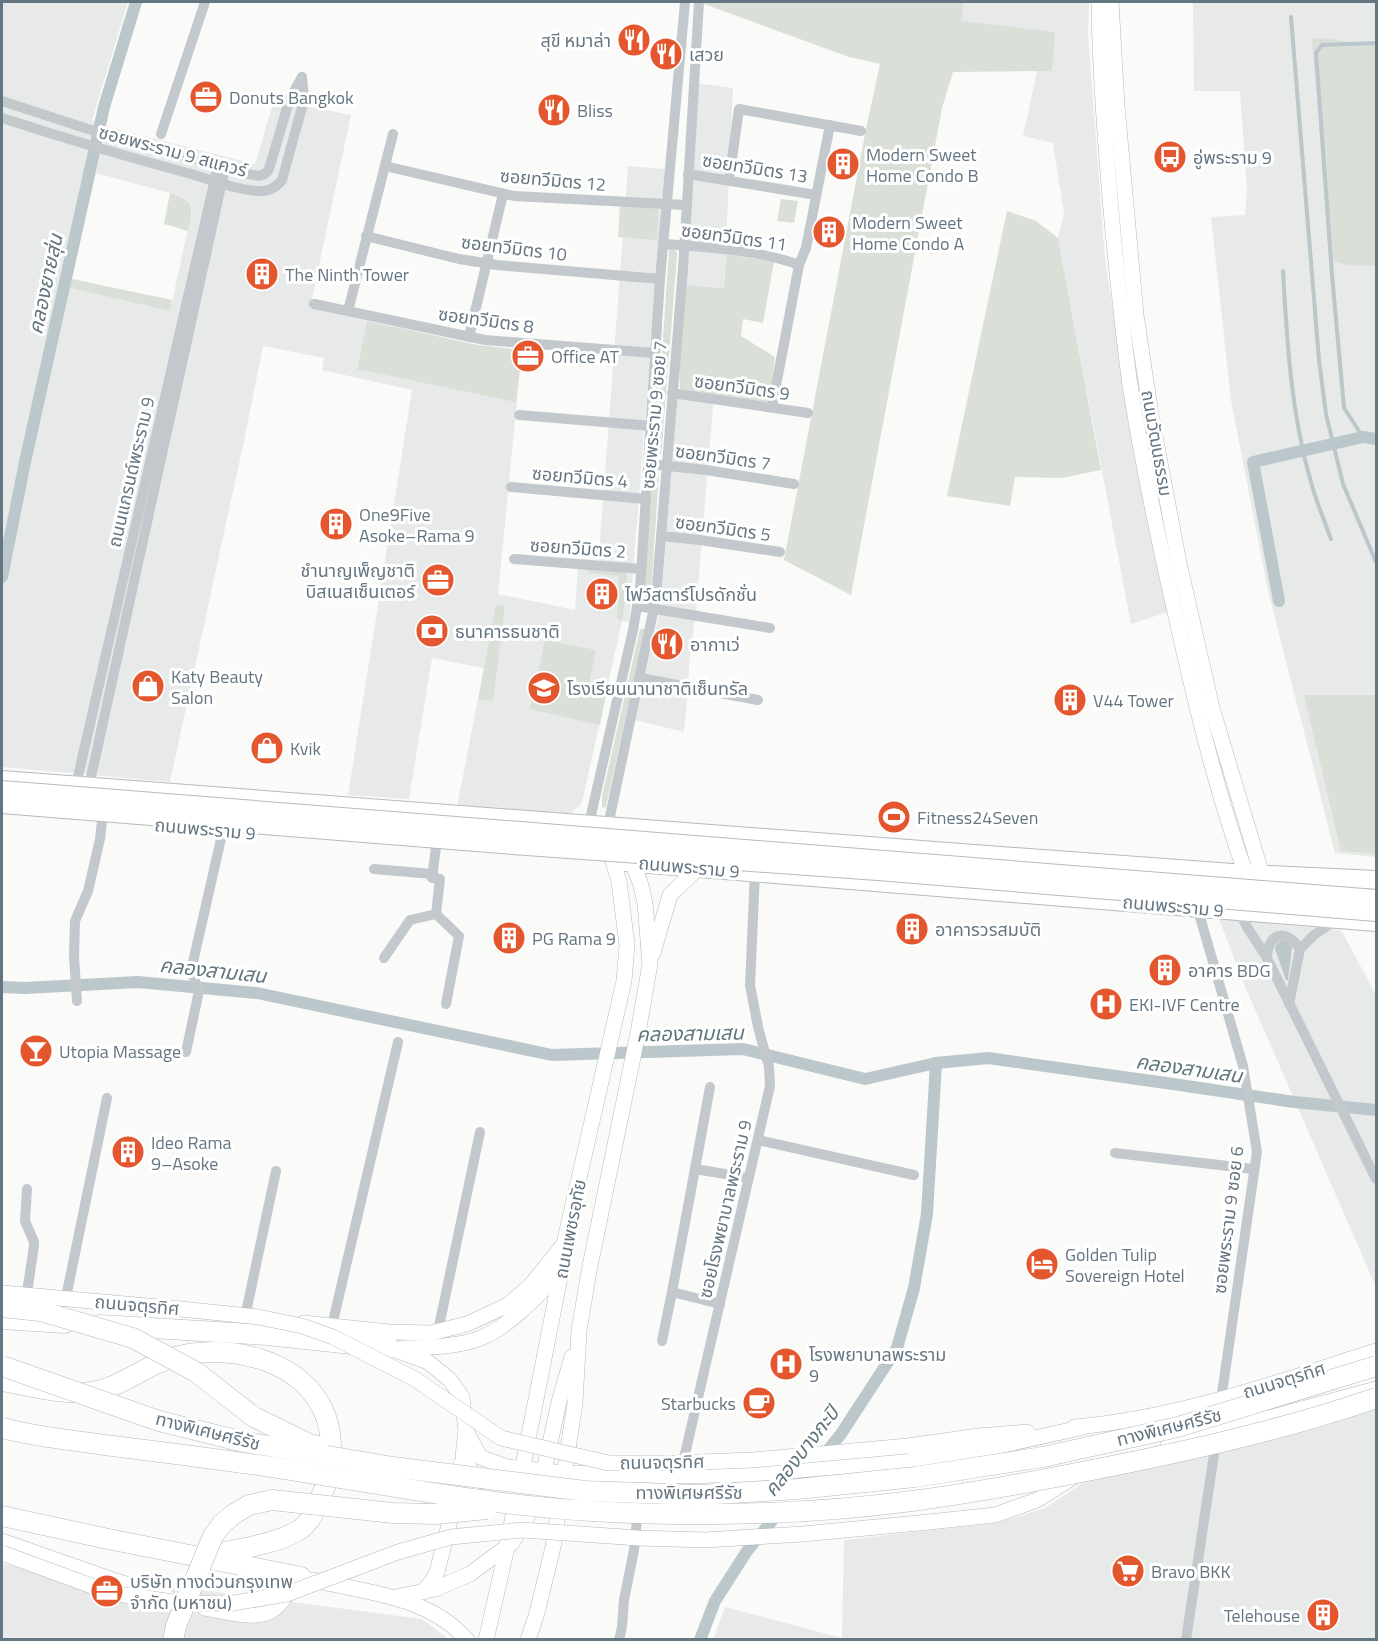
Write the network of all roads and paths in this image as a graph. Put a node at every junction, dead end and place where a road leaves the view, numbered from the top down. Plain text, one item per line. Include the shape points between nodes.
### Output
1 (205, 2) edge
2 (1099, 2) edge
3 (1111, 2) edge
4 (684, 5) edge
5 (699, 6) edge
6 (1109, 85) junction
7 (676, 96) junction
8 (692, 97) junction
9 (2, 101) edge
10 (2, 118) edge
11 (830, 125) junction
12 (861, 131) dead end
13 (161, 134) dead end
14 (393, 134) dead end
15 (385, 166) junction
16 (222, 167) junction
17 (688, 174) junction
18 (1116, 178) junction
19 (729, 180) junction
20 (218, 182) junction
21 (503, 194) junction
22 (816, 195) junction
23 (666, 204) junction
24 (686, 206) junction
25 (366, 237) junction
26 (663, 244) junction
27 (684, 246) junction
28 (487, 263) junction
29 (799, 265) junction
30 (660, 279) junction
31 (314, 304) dead end
32 (348, 311) junction
33 (469, 337) junction
34 (655, 352) junction
35 (1146, 385) junction
36 (1130, 386) junction
37 (672, 393) junction
38 (772, 407) junction
39 (808, 413) dead end
40 (519, 415) dead end
41 (652, 426) junction
42 (648, 464) junction
43 (666, 466) junction
44 (794, 484) dead end
45 (511, 487) dead end
46 (646, 499) junction
47 (661, 536) junction
48 (780, 552) dead end
49 (514, 560) dead end
50 (641, 569) junction
51 (637, 606) junction
52 (654, 609) junction
53 (770, 628) dead end
54 (640, 678) junction
55 (758, 700) dead end
56 (2, 780) edge
57 (83, 786) junction
58 (2, 790) edge
59 (2, 804) edge
60 (2, 813) edge
61 (102, 820) junction
62 (589, 824) junction
63 (608, 826) junction
64 (223, 830) junction
65 (436, 846) junction
66 (613, 861) junction
67 (632, 862) junction
68 (698, 868) junction
69 (374, 869) dead end
70 (755, 873) junction
71 (433, 874) junction
72 (1254, 874) junction
73 (1377, 880) edge
74 (1377, 898) edge
75 (1195, 908) junction
76 (1239, 911) junction
77 (1377, 912) edge
78 (1269, 913) junction
79 (436, 914) junction
80 (1337, 919) junction
81 (1377, 922) edge
82 (1300, 949) junction
83 (384, 958) dead end
84 (1267, 958) junction
85 (650, 964) junction
86 (76, 998) dead end
87 (446, 1004) dead end
88 (1289, 1004) junction
89 (398, 1042) dead end
90 (186, 1053) dead end
91 (710, 1087) dead end
92 (107, 1098) dead end
93 (480, 1132) dead end
94 (758, 1140) junction
95 (1114, 1153) dead end
96 (695, 1169) junction
97 (1254, 1169) junction
98 (276, 1171) dead end
99 (914, 1175) dead end
100 (749, 1178) junction
101 (1377, 1179) edge
102 (27, 1189) dead end
103 (564, 1244) junction
104 (561, 1272) junction
105 (672, 1292) junction
106 (2, 1295) edge
107 (26, 1299) junction
108 (65, 1302) junction
109 (720, 1304) junction
110 (2, 1307) edge
111 (245, 1317) junction
112 (2, 1319) edge
113 (332, 1326) junction
114 (438, 1331) junction
115 (579, 1331) junction
116 (267, 1335) junction
117 (662, 1341) dead end
118 (390, 1348) junction
119 (1377, 1351) edge
120 (209, 1352) junction
121 (2, 1366) edge
122 (1377, 1366) edge
123 (2, 1382) edge
124 (1377, 1389) edge
125 (1377, 1398) edge
126 (1221, 1400) junction
127 (1084, 1427) junction
128 (2, 1428) edge
129 (466, 1431) junction
130 (1217, 1432) junction
131 (463, 1456) junction
132 (393, 1467) junction
133 (1090, 1467) junction
134 (522, 1470) junction
135 (543, 1472) junction
136 (564, 1473) junction
137 (680, 1476) junction
138 (526, 1500) junction
139 (560, 1500) junction
140 (604, 1504) junction
141 (638, 1505) junction
142 (679, 1506) junction
143 (2, 1516) edge
144 (557, 1521) junction
145 (2, 1541) edge
146 (508, 1545) junction
147 (2, 1553) edge
148 (199, 1557) junction
149 (301, 1577) junction
150 (423, 1592) junction
151 (396, 1598) junction
152 (173, 1640) edge
153 (467, 1640) edge
154 (486, 1640) edge
155 (528, 1640) edge
156 (619, 1640) edge
157 (1186, 1640) edge

1 - 13 street
2 - 6 main road, ถนนวัฒนธรรม
3 - 6 main road, ถนนวัฒนธรรม
4 - 5 street
4 - 7 street, ซอยพระราม 9 ซอย 7
5 - 8 street, ซอยพระราม 9 ซอย 7
6 - 18 main road, ถนนวัฒนธรรม via 1105,148
7 - 8 street
7 - 23 street, ซอยพระราม 9 ซอย 7
8 - 17 street, ซอยพระราม 9 ซอย 7
9 - 16 street, ซอยพระราม 9 สแควร์
10 - 20 street, ซอยพระราม 9 สแควร์
11 - 12 street
11 - 19 street via 739,109
11 - 22 street
14 - 15 street
15 - 21 street, ซอยทวีมิตร 12
15 - 25 street
16 - 20 street, ถนนแกรนด์พระราม 9
16 - 20 street, ซอยพระราม 9 สแควร์ via 266,174 290,98 302,77 304,100 282,180 272,189 262,191
17 - 19 street, ซอยทวีมิตร 13
17 - 24 street, ซอยพระราม 9 ซอย 7
18 - 35 main road, ถนนวัฒนธรรม
18 - 36 main road, ถนนวัฒนธรรม via 1118,282
19 - 22 street, ซอยทวีมิตร 13
20 - 57 street, ถนนแกรนด์พระราม 9
21 - 23 street, ซอยทวีมิตร 12
21 - 28 street
22 - 29 street
23 - 24 street, ซอยทวีมิตร 12
23 - 26 street, ซอยพระราม 9 ซอย 7
24 - 27 street, ซอยพระราม 9 ซอย 7
25 - 28 street, ซอยทวีมิตร 10
25 - 32 street
26 - 27 street, ซอยทวีมิตร 11
26 - 30 street, ซอยพระราม 9 ซอย 7
27 - 29 street, ซอยทวีมิตร 11 via 746,253
27 - 37 street, ซอยพระราม 9 ซอย 7
28 - 30 street, ซอยทวีมิตร 10
28 - 33 street
29 - 38 street
30 - 34 street, ซอยพระราม 9 ซอย 7
31 - 32 street, ซอยทวีมิตร 8
32 - 33 street, ซอยทวีมิตร 8
33 - 34 street, ซอยทวีมิตร 8
34 - 41 street, ซอยพระราม 9 ซอย 7
35 - 36 main road
35 - 72 main road, ถนนวัฒนธรรม via 1179,563
36 - 72 main road, ถนนวัฒนธรรม via 1192,688 1238,852
37 - 38 street, ซอยทวีมิตร 9
37 - 43 street, ซอยพระราม 9 ซอย 7
38 - 39 street, ซอยทวีมิตร 9
40 - 41 street
41 - 42 street, ซอยพระราม 9 ซอย 7
42 - 43 street, ซอยทวีมิตร 7
42 - 46 street, ซอยพระราม 9 ซอย 7
43 - 44 street, ซอยทวีมิตร 7
43 - 47 street, ซอยพระราม 9 ซอย 7
45 - 46 street, ซอยทวีมิตร 4
46 - 50 street, ซอยพระราม 9 ซอย 7
47 - 48 street, ซอยทวีมิตร 5
47 - 52 street, ซอยพระราม 9 ซอย 7
49 - 50 street, ซอยทวีมิตร 2
50 - 51 street, ซอยพระราม 9 ซอย 7
51 - 52 street
51 - 62 street, ซอยพระราม 9 ซอย 7
52 - 53 street
52 - 54 street, ซอยพระราม 9 ซอย 7
54 - 55 street
54 - 63 street, ซอยพระราม 9 ซอย 7
56 - 57 main road, ถนนพระราม 9
57 - 62 main road, ถนนพระราม 9
58 - 74 main road, ถนนพระราม 9, bridge
59 - 77 main road, ถนนพระราม 9, bridge
60 - 61 main road, ถนนพระราม 9
61 - 64 main road, ถนนพระราม 9
61 - 86 street via 88,891 75,921
62 - 63 main road, ถนนพระราม 9
62 - 66 main road, ถนนเพชรอุทัย
63 - 67 main road, ถนนเพชรอุทัย
63 - 72 main road, ถนนพระราม 9
64 - 65 main road, ถนนพระราม 9
64 - 90 street via 192,974 199,994
65 - 66 main road, ถนนพระราม 9
65 - 71 street
66 - 67 main road, ถนนพระราม 9
66 - 103 main road, ถนนเพชรอุทัย via 627,945 624,981
67 - 68 main road, ถนนพระราม 9
67 - 85 main road, ถนนเพชรอุทัย via 645,903
68 - 70 main road, ถนนพระราม 9
68 - 85 main road via 670,895
69 - 71 street
70 - 75 main road, ถนนพระราม 9
70 - 94 street, ซอยโรงพยาบาลพระราม 9 via 750,985 770,1086
71 - 79 street via 432,879 440,879
72 - 73 main road, ถนนพระราม 9
72 - 78 main road
75 - 76 main road, ถนนพระราม 9
75 - 97 street, ซอยพระราม 9 ซอย 6 via 1243,1066 1257,1152
76 - 78 main road, ถนนพระราม 9
76 - 84 street
78 - 80 main road, ถนนพระราม 9
79 - 83 street via 410,920
79 - 87 street via 459,936
80 - 81 main road, ถนนพระราม 9
80 - 82 street
82 - 84 street via 1287,936 1279,936 1271,941
82 - 88 street
84 - 88 street
85 - 115 main road, ถนนเพชรอุทัย
88 - 101 street
89 - 113 street
91 - 96 street
92 - 108 street
93 - 114 street
94 - 99 street
94 - 100 street, ซอยโรงพยาบาลพระราม 9
95 - 97 street
96 - 100 street
96 - 105 street
97 - 126 street, ซอยพระราม 9 ซอย 6
98 - 111 street
100 - 109 street, ซอยโรงพยาบาลพระราม 9
102 - 107 street via 25,1221 34,1246
103 - 104 main road, ถนนเพชรอุทัย
103 - 114 main road, ถนนจตุรทิศ via 531,1285 508,1305 467,1324
104 - 118 main road via 522,1310 481,1338 434,1348
104 - 134 main road, ถนนเพชรอุทัย
105 - 109 street
105 - 117 street
106 - 107 main road, ถนนจตุรทิศ
106 - 127 main road, ถนนจตุรทิศ, bridge via 258,1317 302,1326 333,1337 415,1379 501,1438 608,1463 753,1461
107 - 108 main road, ถนนจตุรทิศ
108 - 111 main road, ถนนจตุรทิศ
109 - 137 street, ซอยโรงพยาบาลพระราม 9
110 - 132 highway, bridge via 40,1311 133,1338 196,1372 254,1418 309,1444
111 - 113 main road, ถนนจตุรทิศ
112 - 116 highway, bridge
113 - 114 main road, ถนนจตุรทิศ via 389,1332
115 - 135 main road
115 - 136 main road, ถนนเพชรอุทัย via 575,1404
116 - 118 highway
116 - 120 highway
118 - 129 main road via 428,1362 450,1380 462,1397
119 - 126 main road, ถนนจตุรทิศ
120 - 123 highway via 180,1355 92,1392 68,1393
120 - 148 highway via 260,1359 286,1369 306,1384 328,1420 331,1470 316,1509 301,1529 279,1540
121 - 132 highway, ทางพิเศษศรีรัช, bridge via 159,1421 244,1442
122 - 132 highway, ทางพิเศษศรีรัช, bridge via 1178,1427 1043,1457 915,1477 700,1495 585,1491
124 - 130 main road, ถนนจตุรทิศ
125 - 138 highway, ทางพิเศษศรีรัช, bridge via 1173,1454 910,1501 810,1511 702,1515 590,1511
126 - 127 main road, ถนนจตุรทิศ
127 - 137 main road, ถนนจตุรทิศ via 981,1450 896,1462
128 - 138 highway, ทางพิเศษศรีรัช, bridge via 435,1494
129 - 131 main road
129 - 134 main road, ถนนจตุรทิศ via 480,1457
130 - 133 main road, ถนนจตุรทิศ
130 - 157 street
131 - 138 main road, ถนนจตุรทิศ via 475,1478
131 - 150 main road via 437,1572
133 - 142 main road, ถนนจตุรทิศ via 858,1498
133 - 147 main road, ถนนจตุรทิศ, bridge via 1037,1500 995,1515 705,1540 522,1530 451,1538 398,1552 287,1594 228,1604 180,1604 111,1593
134 - 135 main road, ถนนจตุรทิศ
134 - 138 main road, ถนนเพชรอุทัย
135 - 136 main road, ถนนจตุรทิศ
135 - 138 main road
136 - 137 main road, ถนนจตุรทิศ
136 - 139 main road, ถนนเพชรอุทัย
137 - 142 main road
138 - 139 main road, ถนนจตุรทิศ
138 - 146 main road, ถนนเพชรอุทัย
138 - 146 main road
138 - 152 highway, bridge via 427,1514 272,1500 249,1505 222,1524 213,1536
139 - 140 main road, ถนนจตุรทิศ
139 - 144 main road, ถนนเพชรอุทัย
140 - 141 main road, ถนนจตุรทิศ
140 - 144 main road
141 - 142 main road, ถนนจตุรทิศ
141 - 156 street
143 - 148 highway
144 - 155 main road, ถนนเพชรอุทัย via 545,1583
145 - 149 main road via 116,1581 242,1615 274,1610
146 - 150 main road via 470,1574
146 - 154 main road, ถนนเพชรอุทัย
148 - 149 highway
149 - 151 main road
150 - 151 main road
151 - 153 main road via 433,1612 455,1626

